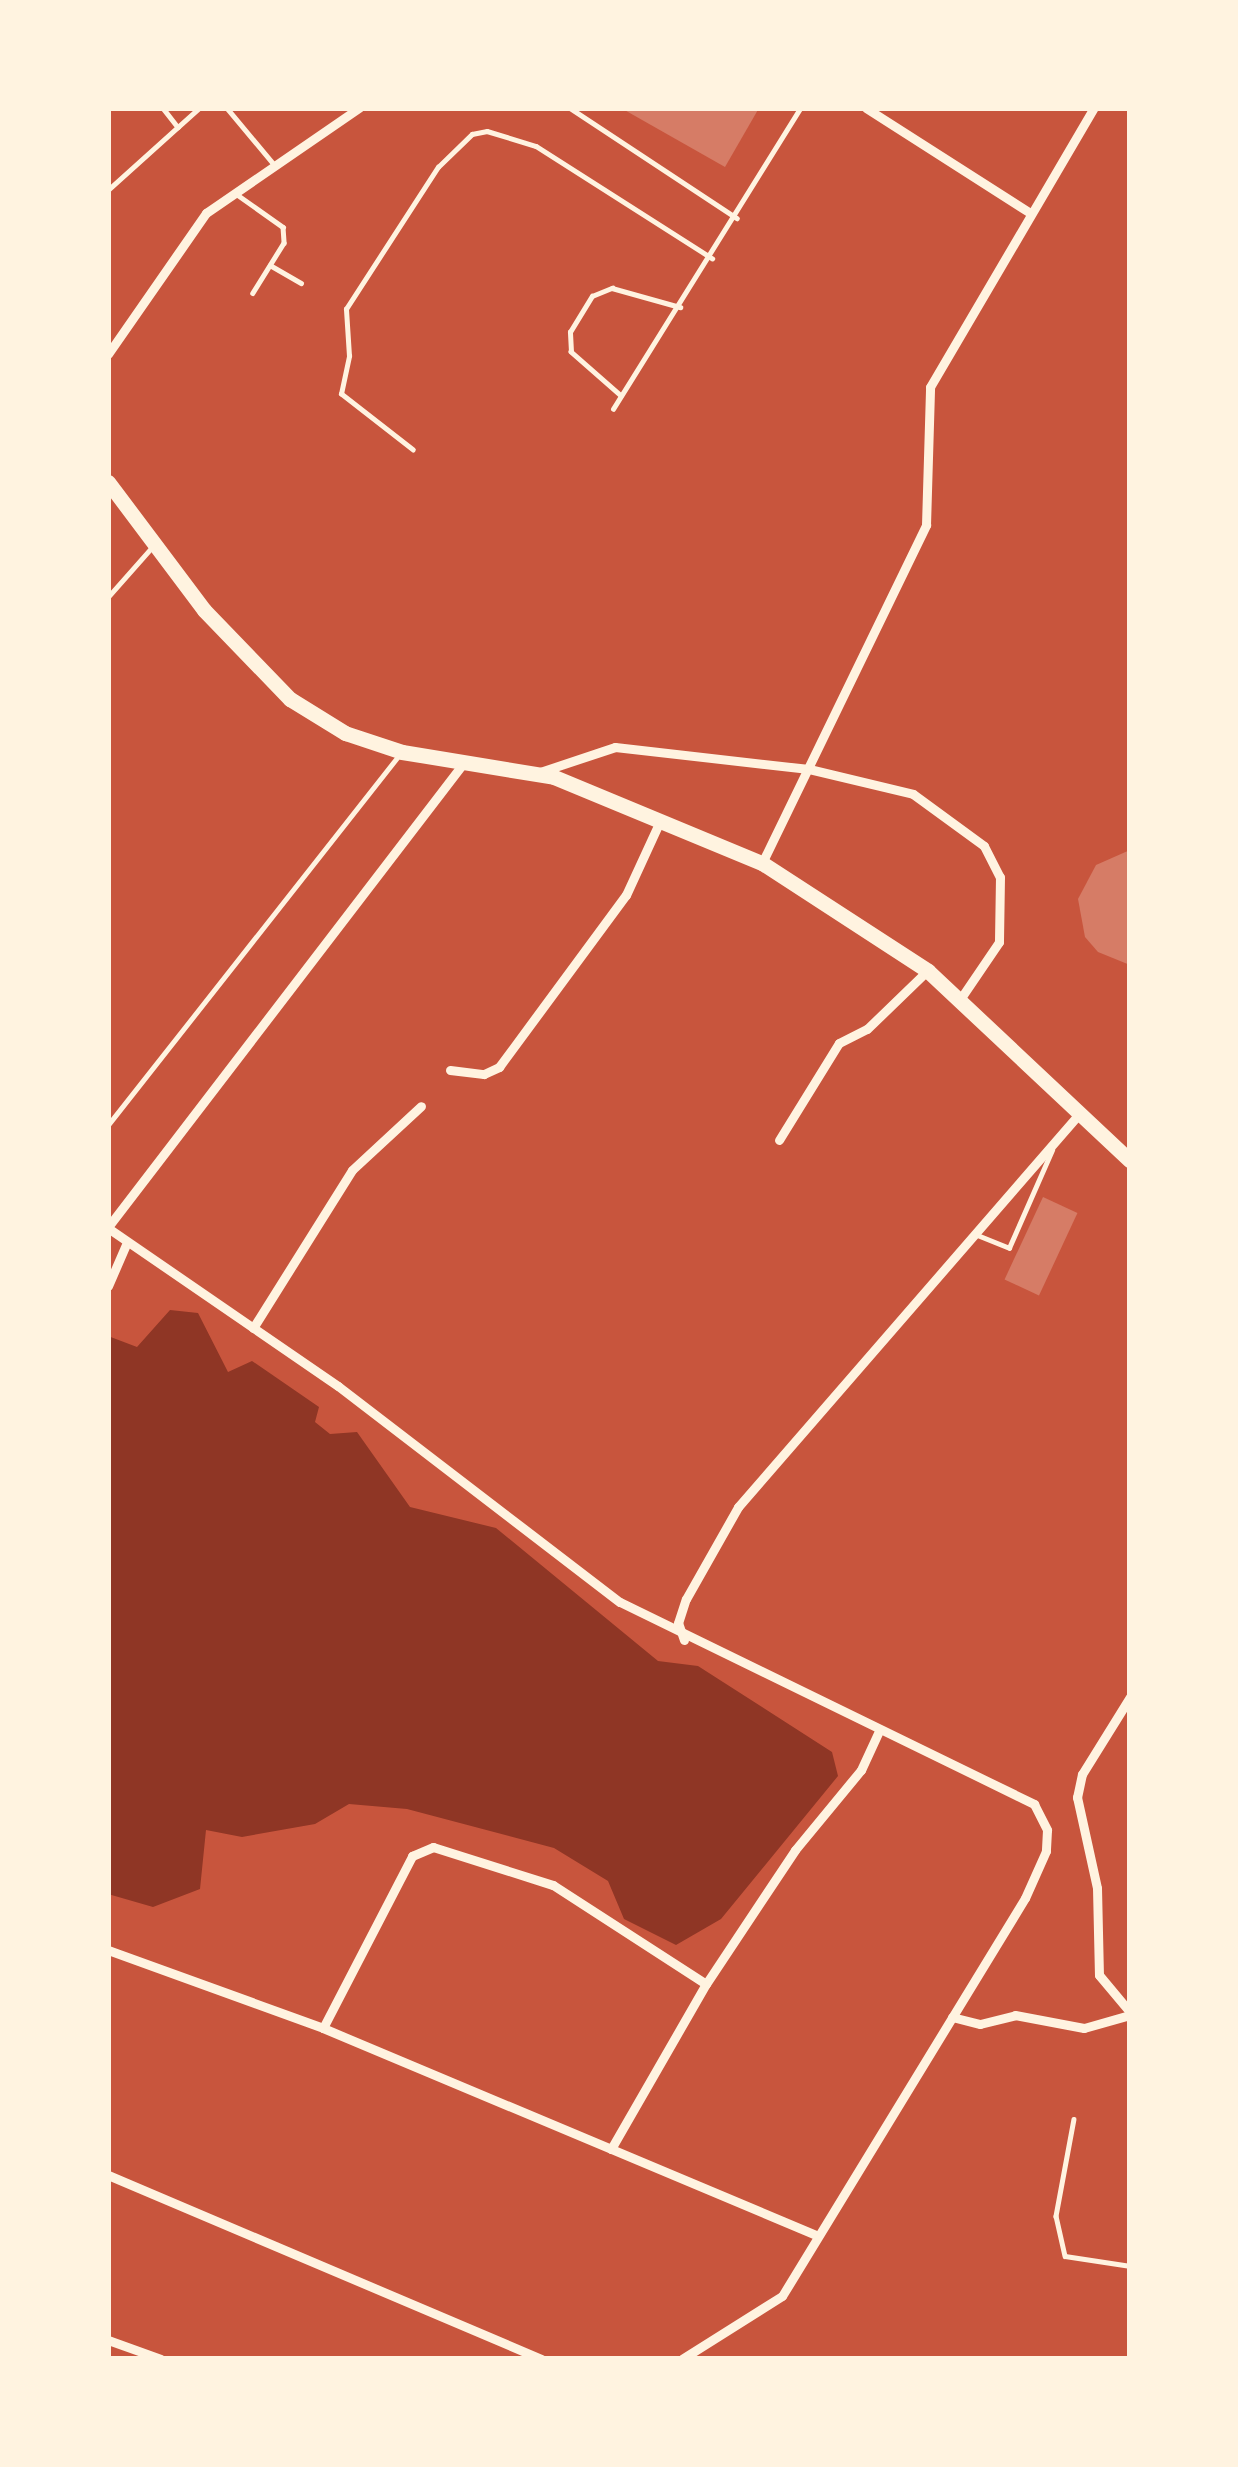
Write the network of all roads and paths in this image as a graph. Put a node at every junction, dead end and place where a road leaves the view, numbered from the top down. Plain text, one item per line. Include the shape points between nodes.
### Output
1 (163, 108) edge
2 (199, 108) edge
3 (226, 108) edge
4 (359, 108) edge
5 (570, 108) edge
6 (800, 108) edge
7 (866, 108) edge
8 (1094, 108) edge
9 (178, 127) junction
10 (274, 165) junction
11 (108, 190) edge
12 (235, 193) junction
13 (1030, 213) junction
14 (737, 218) junction
15 (712, 258) junction
16 (270, 265) junction
17 (301, 283) dead end
18 (253, 293) dead end
19 (680, 307) junction
20 (108, 354) edge
21 (622, 396) junction
22 (613, 409) dead end
23 (413, 450) dead end
24 (108, 482) edge
25 (157, 542) junction
26 (108, 597) edge
27 (402, 752) junction
28 (462, 764) junction
29 (809, 770) junction
30 (537, 773) junction
31 (662, 817) junction
32 (762, 863) junction
33 (928, 971) junction
34 (961, 998) junction
35 (450, 1070) dead end
36 (421, 1106) dead end
37 (1079, 1114) junction
38 (108, 1125) edge
39 (1100, 1135) junction
40 (1057, 1139) junction
41 (779, 1140) dead end
42 (1130, 1145) edge
43 (1130, 1161) edge
44 (108, 1228) edge
45 (974, 1233) junction
46 (127, 1242) junction
47 (108, 1286) edge
48 (253, 1328) junction
49 (684, 1640) junction
50 (1130, 1697) edge
51 (879, 1731) junction
52 (108, 1950) edge
53 (706, 1984) junction
54 (1130, 2014) edge
55 (952, 2018) junction
56 (322, 2029) junction
57 (1074, 2119) dead end
58 (610, 2149) junction
59 (108, 2175) edge
60 (816, 2235) junction
61 (1130, 2266) edge
62 (108, 2340) edge
63 (161, 2359) edge
64 (542, 2359) edge
65 (682, 2359) edge

1 - 9 lane
2 - 9 lane
3 - 10 lane
4 - 10 street
5 - 14 lane
6 - 14 lane
7 - 13 street
8 - 13 street
9 - 11 lane
10 - 12 street
12 - 16 lane via 283,227
12 - 20 street via 206,213
13 - 29 street via 930,386 926,524
14 - 15 lane
15 - 19 lane
15 - 23 lane via 536,146 472,134 438,167 346,309 350,356 341,394
16 - 17 lane
16 - 18 lane
19 - 21 lane
19 - 21 lane via 612,288 592,296 570,332 571,352
21 - 22 lane
24 - 25 main road
25 - 26 lane
25 - 27 main road via 249,663 290,699 345,733
27 - 28 main road
27 - 38 lane
28 - 30 main road
28 - 44 street
29 - 30 street via 615,747
29 - 32 street
29 - 34 street via 914,794 984,846 1000,878 1004,915 999,942
30 - 31 main road
31 - 32 main road
31 - 35 street via 626,895 499,1067 484,1075
32 - 33 main road
33 - 34 main road
33 - 41 street via 866,1029 839,1043
34 - 37 main road
36 - 48 street via 352,1170
37 - 39 main road
37 - 40 street
39 - 42 main road
39 - 43 main road
40 - 45 street
40 - 45 lane via 1009,1248
44 - 46 street
45 - 49 street via 738,1507 686,1599 678,1623
46 - 47 street
46 - 48 street
48 - 49 street via 620,1602
49 - 51 street
50 - 54 street via 1082,1774 1077,1797 1097,1888 1099,1976
51 - 53 street via 861,1770 794,1850
51 - 55 street via 1004,1785 1034,1804 1047,1829 1025,1898
52 - 56 street
53 - 56 street via 553,1886 433,1847 412,1856
53 - 58 street
54 - 55 street via 1084,2028 1015,2015 980,2024
55 - 60 street
56 - 58 street
57 - 61 lane via 1056,2216 1065,2256
58 - 60 street
59 - 64 street
60 - 65 street via 782,2296
62 - 63 street

